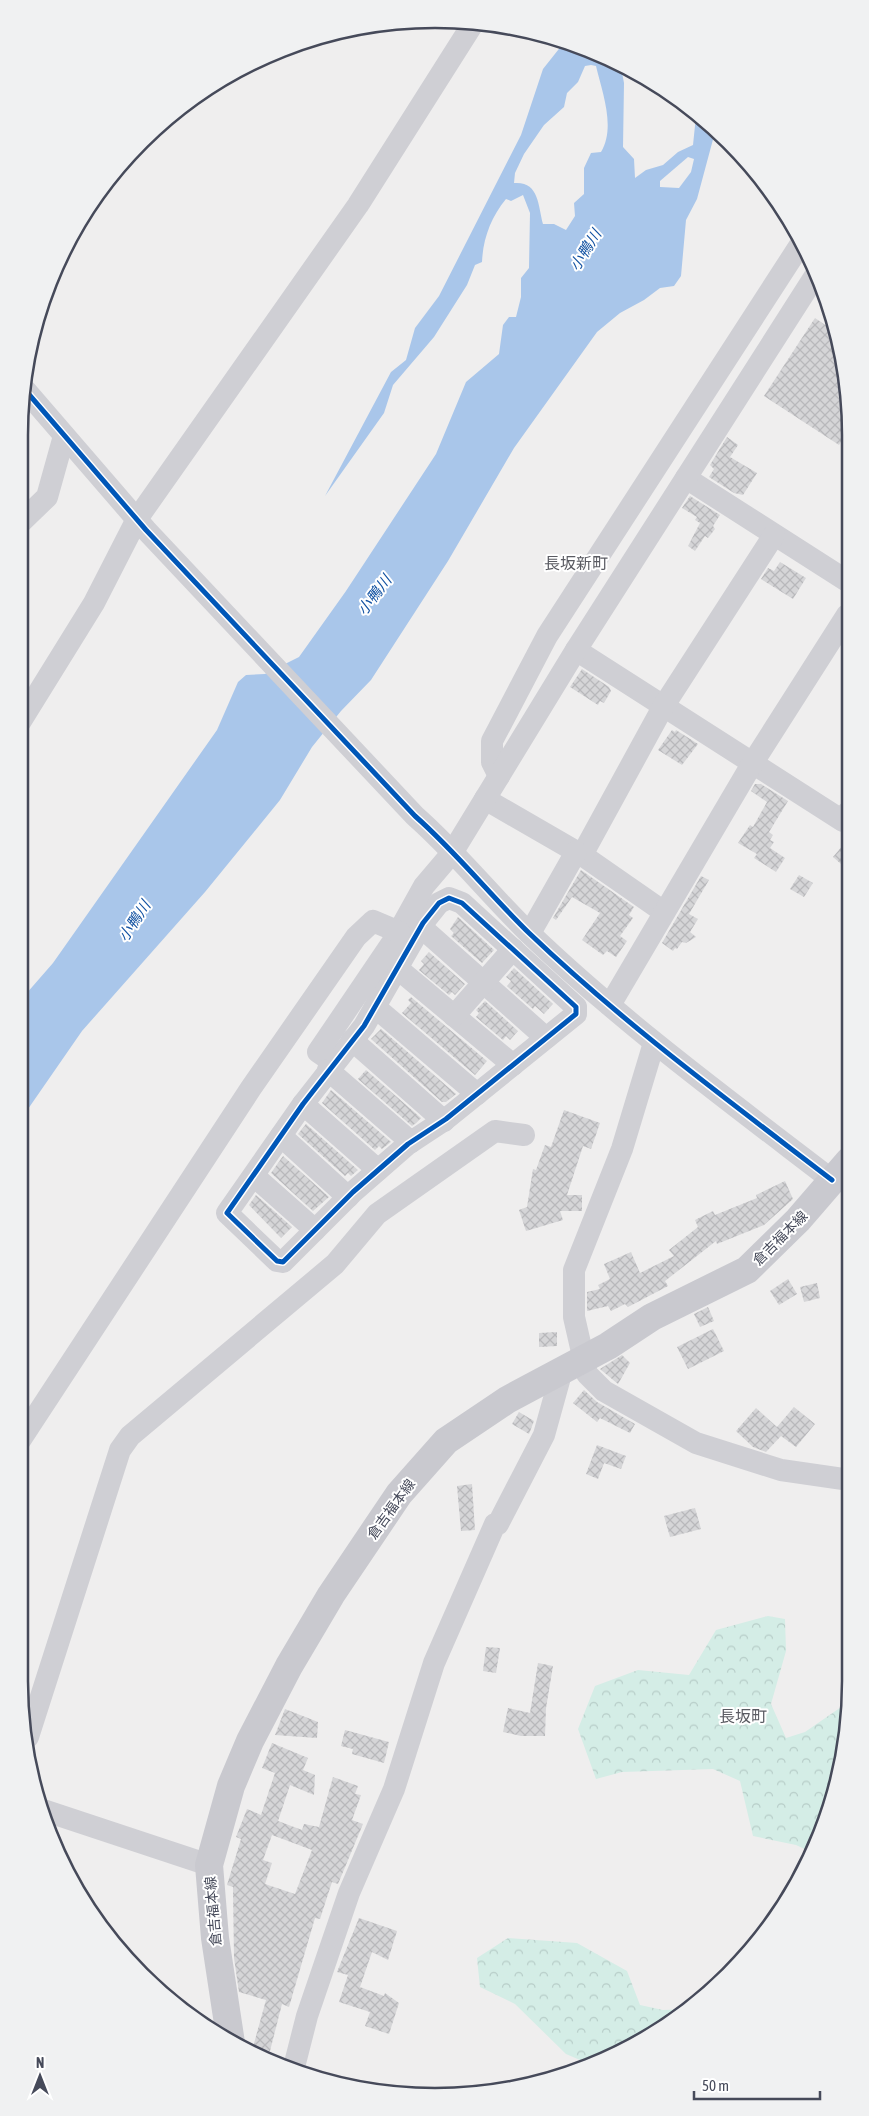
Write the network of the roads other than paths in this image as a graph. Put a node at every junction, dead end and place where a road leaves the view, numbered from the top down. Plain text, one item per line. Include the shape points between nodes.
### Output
1 (470, 29) edge
2 (797, 249) edge
3 (812, 281) edge
4 (30, 394) edge
5 (64, 436) junction
6 (686, 478) junction
7 (28, 515) edge
8 (142, 525) junction
9 (774, 535) junction
10 (842, 578) edge
11 (842, 623) edge
12 (576, 650) junction
13 (663, 707) junction
14 (28, 709) edge
15 (752, 764) junction
16 (499, 776) junction
17 (485, 799) junction
18 (842, 820) edge
19 (452, 853) junction
20 (579, 853) junction
21 (664, 912) junction
22 (420, 927) junction
23 (399, 932) junction
24 (530, 933) junction
25 (513, 949) junction
26 (397, 968) junction
27 (483, 983) junction
28 (610, 1005) junction
29 (375, 1007) junction
30 (454, 1016) junction
31 (546, 1038) junction
32 (352, 1040) junction
33 (654, 1043) junction
34 (513, 1065) junction
35 (331, 1067) junction
36 (477, 1094) junction
37 (303, 1104) junction
38 (444, 1120) junction
39 (524, 1135) dead end
40 (281, 1136) junction
41 (411, 1142) junction
42 (378, 1170) junction
43 (840, 1171) edge
44 (254, 1176) junction
45 (348, 1197) junction
46 (314, 1230) junction
47 (572, 1364) junction
48 (28, 1428) edge
49 (842, 1479) edge
50 (30, 1730) edge
51 (49, 1812) edge
52 (209, 1865) junction
53 (229, 2033) edge
54 (295, 2064) edge

1 - 8 street via 358,205
2 - 16 street via 547,636 492,741 492,762
3 - 6 street
4 - 5 street
5 - 7 street via 47,497
5 - 8 street
6 - 9 street
6 - 12 street
8 - 14 street
8 - 19 street
9 - 10 street
9 - 13 street
11 - 15 street
12 - 13 street
12 - 16 street
13 - 15 street
13 - 20 street
15 - 18 street
15 - 21 street
16 - 17 street
17 - 19 street
17 - 20 street
19 - 23 street via 424,886
19 - 24 street
20 - 21 street
20 - 24 street
21 - 28 street
22 - 25 street via 439,903 449,898 462,903
22 - 26 street
22 - 27 street
23 - 35 street via 318,1052
23 - 48 street via 373,921 356,937 251,1088
24 - 28 street
25 - 27 street
25 - 31 street via 576,1007 576,1014
26 - 29 street
26 - 30 street
27 - 30 street
27 - 31 street
28 - 33 street
29 - 32 street
29 - 36 street
30 - 34 street
31 - 34 street
32 - 35 street
32 - 38 street
33 - 43 street
33 - 47 street via 622,1149 574,1270
34 - 36 street
35 - 37 street
35 - 41 street
36 - 38 street
37 - 40 street
37 - 42 street
38 - 41 street
39 - 50 street via 495,1132 377,1214 335,1264 130,1436 120,1450
40 - 44 street
40 - 45 street
41 - 42 street
42 - 45 street
43 - 47 main road, 倉吉福本線 via 798,1220 748,1270 652,1317 608,1346
44 - 46 street
44 - 46 street via 227,1213 277,1262 283,1262
45 - 46 street
47 - 49 street via 604,1391 696,1443 782,1470
47 - 52 main road, 倉吉福本線 via 506,1400 446,1441 399,1494 331,1595 250,1741 231,1786
47 - 54 street via 544,1435 498,1524 491,1531 434,1662 394,1789 349,1893 307,2016
51 - 52 street
52 - 53 main road, 倉吉福本線 via 214,1938

